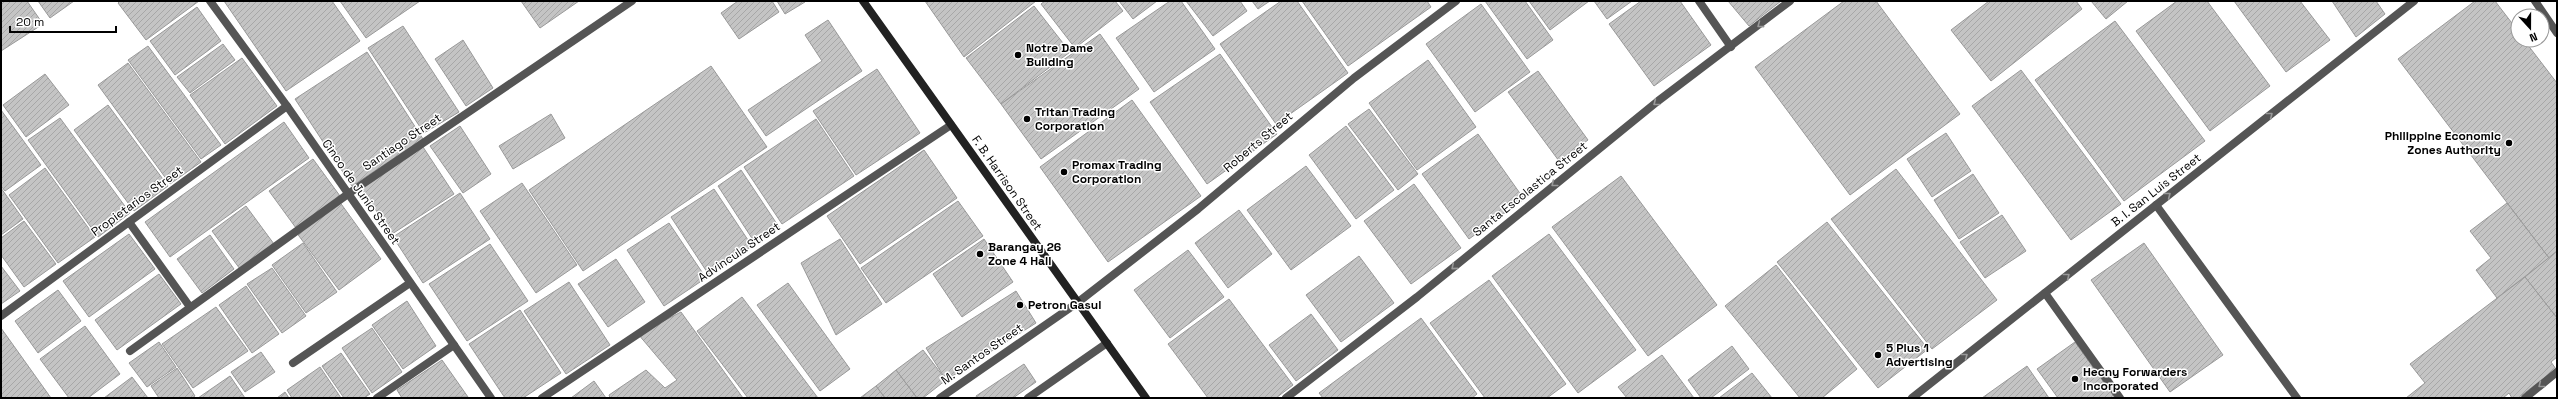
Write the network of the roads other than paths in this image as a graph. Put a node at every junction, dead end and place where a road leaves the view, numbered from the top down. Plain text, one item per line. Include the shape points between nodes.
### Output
1 (210, 1) edge
2 (632, 1) edge
3 (862, 1) edge
4 (1456, 1) edge
5 (1699, 1) edge
6 (1790, 1) edge
7 (2414, 1) edge
8 (2536, 1) edge
9 (2557, 33) edge
10 (1731, 47) junction
11 (287, 106) junction
12 (951, 125) junction
13 (348, 194) junction
14 (2156, 205) junction
15 (128, 222) junction
16 (410, 282) junction
17 (2045, 293) junction
18 (1077, 303) junction
19 (190, 307) junction
20 (1, 316) edge
21 (1108, 343) junction
22 (454, 345) junction
23 (130, 351) dead end
24 (292, 363) dead end
25 (2557, 372) edge
26 (377, 398) edge
27 (491, 398) edge
28 (542, 398) edge
29 (940, 398) edge
30 (1028, 398) edge
31 (1146, 398) edge
32 (1286, 398) edge
33 (1912, 398) edge
34 (2120, 398) edge
35 (2297, 398) edge
36 (2525, 398) edge

1 - 11 street, Cinco de Junio Street
2 - 13 street, Santiago Street
3 - 12 main road, F. B. Harrison Street
4 - 18 street, Roberts Street via 1354,78 1198,208
5 - 10 street
6 -> 10 street, Santa Escolastica Street
14 -> 7 street, B. I. San Luis Street
8 - 9 street
10 -> 32 street, Santa Escolastica Street via 1658,101 1417,297
11 - 13 street, Cinco de Junio Street
11 - 15 street, Propietarios Street
12 - 18 main road, F. B. Harrison Street
12 - 28 street, Advincula Street
13 - 16 street, Cinco de Junio Street
13 - 19 street, Santiago Street
17 -> 14 street, B. I. San Luis Street
14 - 35 street
15 - 19 street
15 - 20 street, Propietarios Street
16 - 22 street, Cinco de Junio Street
16 - 24 street
33 -> 17 street, B. I. San Luis Street
17 - 34 street
18 - 21 main road, F. B. Harrison Street
18 - 29 street, M. Santos Street
19 - 23 street, Santiago Street
21 - 30 street
21 - 31 main road, F. B. Harrison Street
22 - 26 street
22 - 27 street, Cinco de Junio Street
25 -> 36 street

